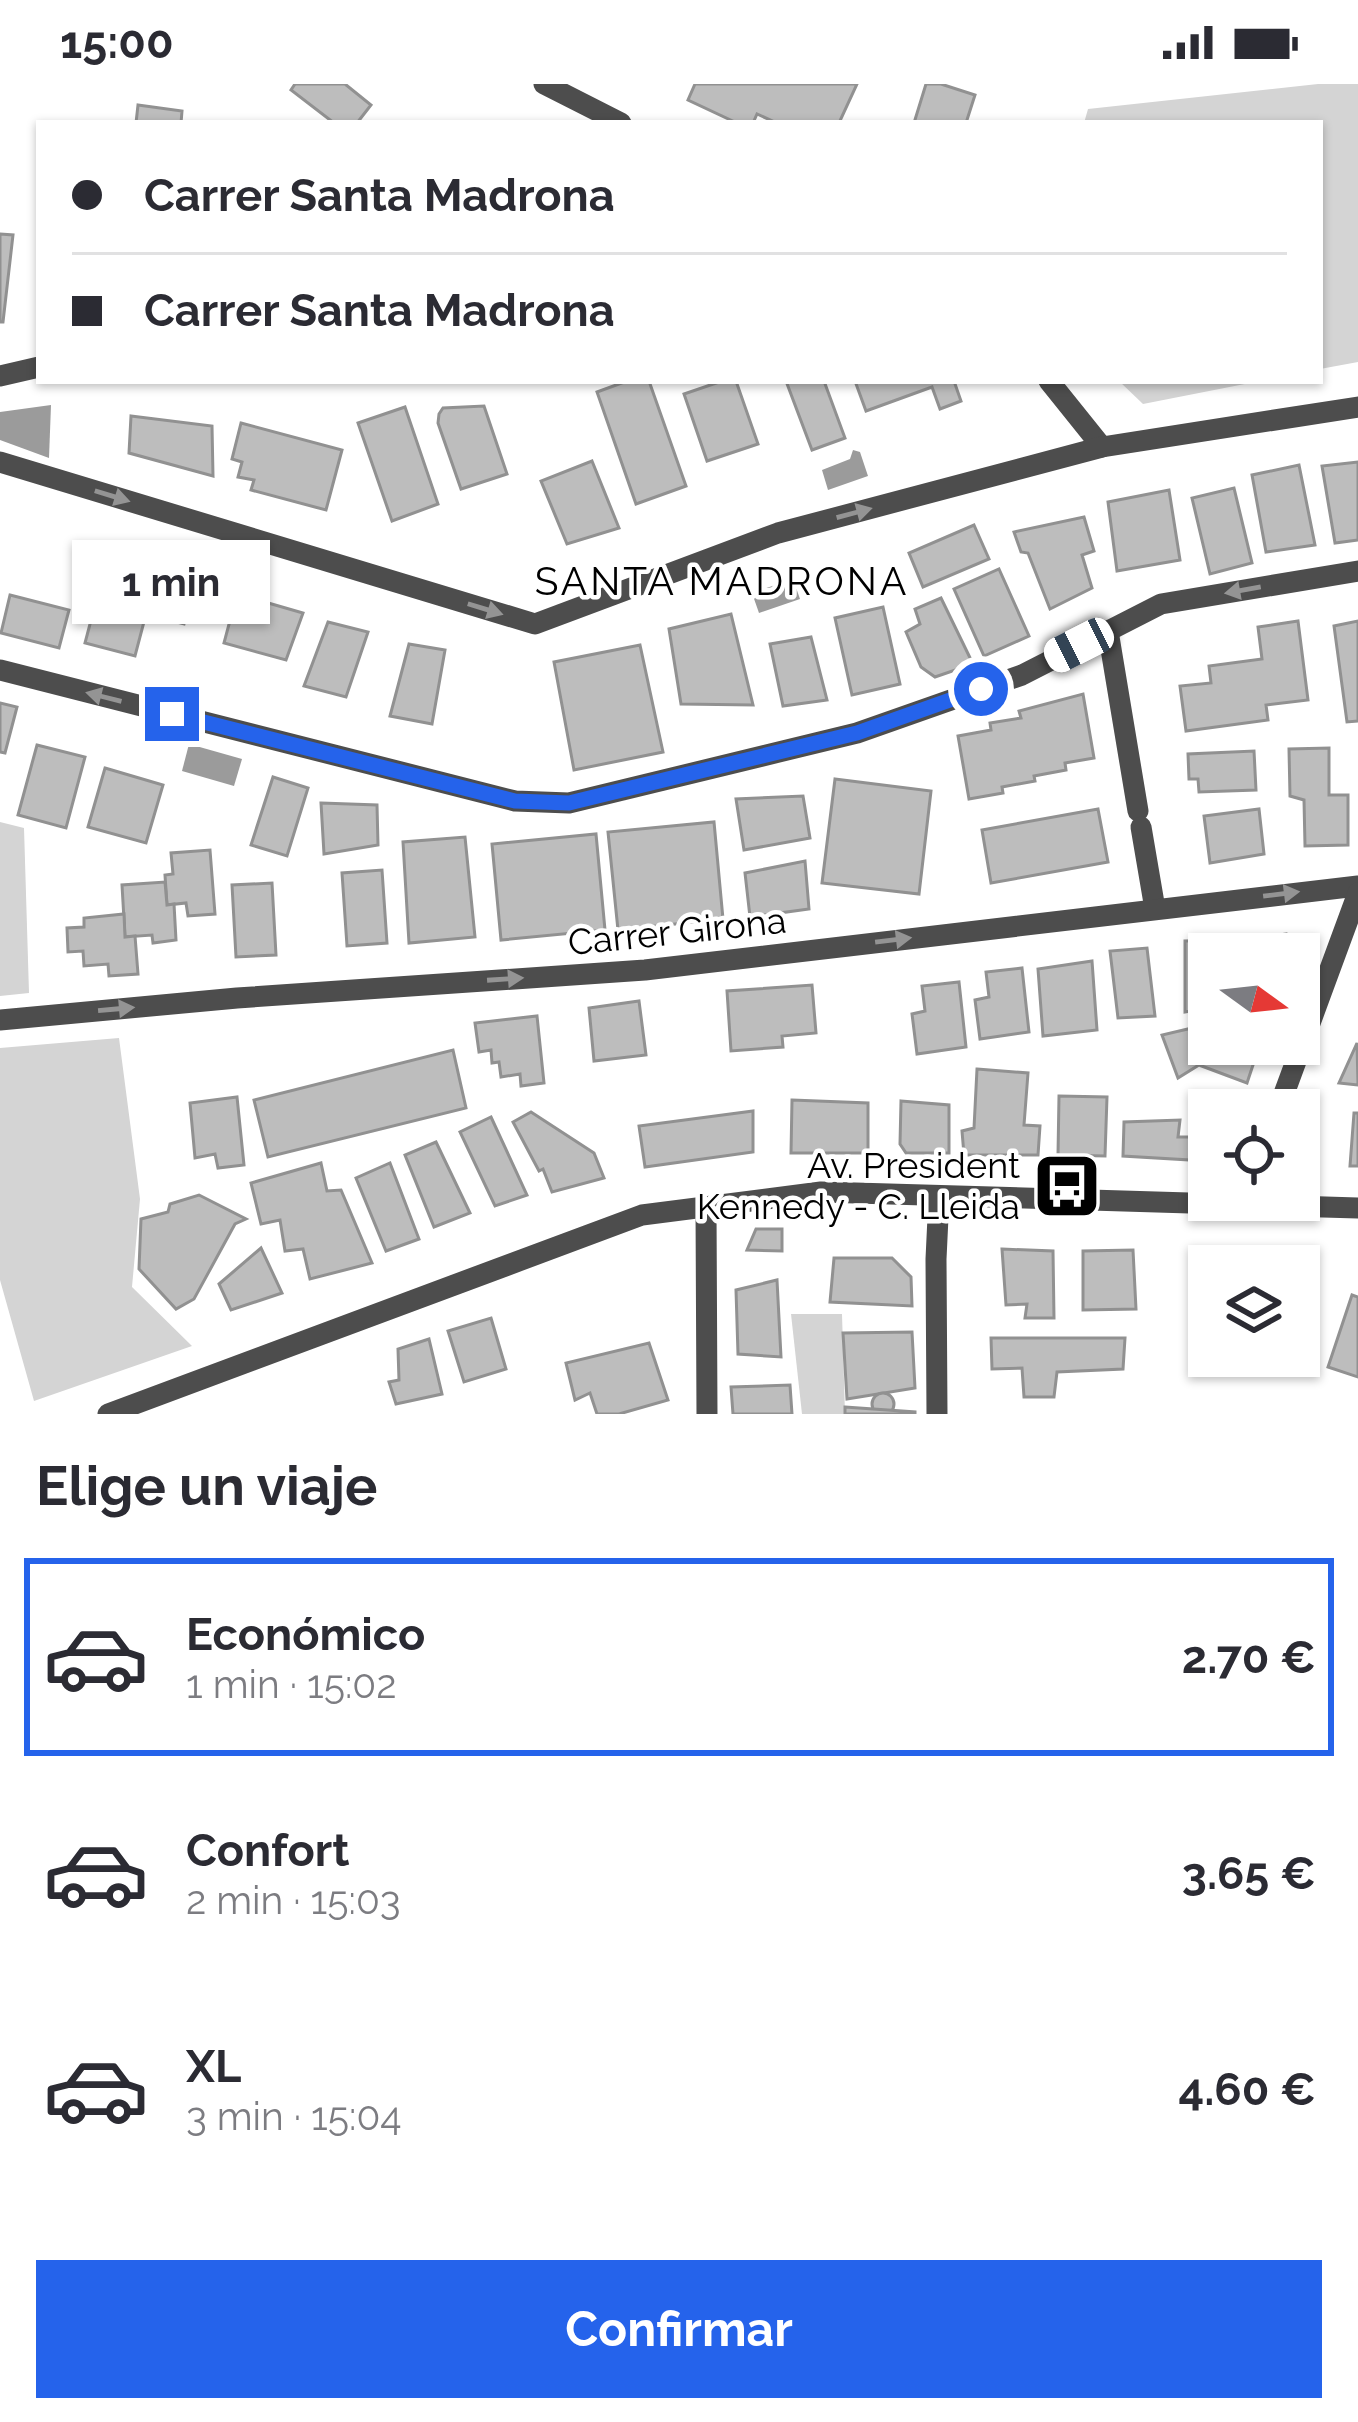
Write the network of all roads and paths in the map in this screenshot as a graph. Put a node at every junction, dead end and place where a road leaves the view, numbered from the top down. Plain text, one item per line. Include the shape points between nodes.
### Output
1 (544, 84) edge
2 (615, 120) edge
3 (36, 368) edge
4 (0, 376) edge
5 (1051, 384) edge
6 (1358, 407) edge
7 (1102, 447) junction
8 (0, 463) edge
9 (1358, 571) edge
10 (1108, 631) junction
11 (0, 670) edge
12 (1358, 890) edge
13 (1155, 909) junction
14 (0, 1020) edge
15 (1286, 1089) edge
16 (940, 1196) junction
17 (1188, 1201) edge
18 (1320, 1206) edge
19 (706, 1207) junction
20 (1358, 1208) edge
21 (115, 1413) edge
22 (707, 1414) edge
23 (937, 1414) edge

1 - 2 street
3 - 4 street
5 - 7 street
6 - 7 street
8 -> 7 street via 535,624 778,533
9 -> 10 street via 1161,604
10 -> 11 street via 1022,675 857,733 569,803 515,801
10 - 13 street
13 -> 12 street, Carrer Girona
12 - 15 street
14 -> 13 street, Carrer Girona via 645,970
16 - 17 street
16 - 19 street via 821,1192
16 - 23 street
18 - 20 street
19 - 21 street via 642,1215
19 - 22 street

